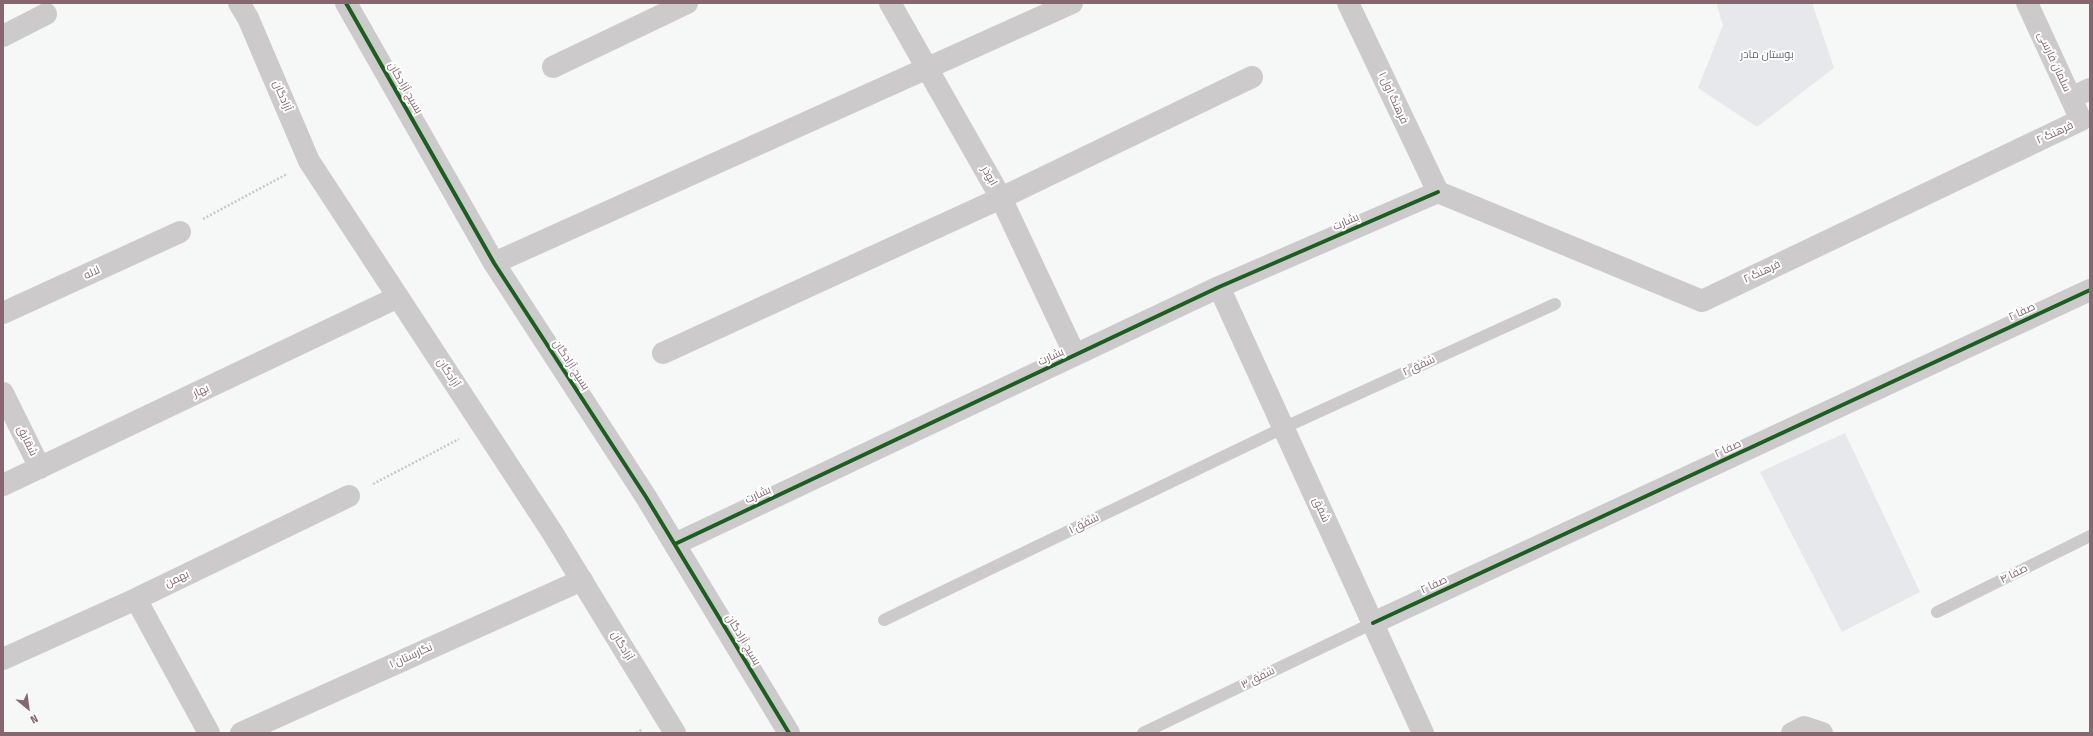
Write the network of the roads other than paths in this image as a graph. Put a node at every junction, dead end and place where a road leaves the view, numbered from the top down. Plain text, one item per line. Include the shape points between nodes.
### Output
1 (239, 3) edge
2 (346, 3) edge
3 (687, 3) edge
4 (890, 3) edge
5 (1072, 3) edge
6 (1348, 3) edge
7 (2027, 3) edge
8 (46, 14) dead end
9 (3, 36) edge
10 (553, 66) dead end
11 (927, 68) junction
12 (1252, 77) dead end
13 (2090, 89) edge
14 (2071, 98) junction
15 (2085, 122) edge
16 (1438, 192) junction
17 (1001, 198) junction
18 (180, 232) road end
19 (494, 263) junction
20 (1219, 287) junction
21 (2090, 290) edge
22 (398, 297) junction
23 (1555, 304) dead end
24 (3, 313) edge
25 (663, 353) dead end
26 (1075, 355) junction
27 (3, 393) edge
28 (1283, 428) junction
29 (40, 468) junction
30 (3, 485) edge
31 (349, 496) road end
32 (2090, 536) edge
33 (675, 544) junction
34 (582, 580) junction
35 (136, 599) junction
36 (1937, 612) dead end
37 (884, 620) dead end
38 (1373, 623) junction
39 (3, 659) edge
40 (209, 733) edge
41 (241, 733) edge
42 (675, 733) edge
43 (788, 733) edge
44 (1143, 733) edge
45 (1423, 733) edge
46 (1792, 733) edge
47 (1822, 733) edge

1 - 22 street, آزادگان via 248,18 309,161
2 - 19 street, بسیج آزادگان
3 - 10 street
4 - 11 street, ابوذر
5 - 11 street
6 - 16 street, فرهنگ اول ۱
7 - 14 street, سلمان فارسی
8 - 9 street
11 - 17 street, ابوذر
11 - 19 street
12 - 17 street
13 - 14 street
14 - 15 street, سلمان فارسی
15 - 16 street, فرهنگ ۲ via 1702,301
16 - 20 street, بشارت
17 - 25 street
17 - 26 street, ابوذر
18 - 24 street, لاله
19 - 33 street, بسیج آزادگان
20 - 26 street, بشارت
20 - 28 street, شفق
21 - 38 street, صفا ۲
22 - 29 street, بهار
22 - 34 street, آزادگان
23 - 28 lane, شفق ۲
26 - 33 street, بشارت
27 - 29 street, شقایق
28 - 37 lane, شفق ۱
28 - 38 street, شفق
29 - 30 street, بهار
31 - 35 street, بهمن
32 - 36 lane, صفا ۴
33 - 43 street, بسیج آزادگان
34 - 41 street, نگارستان ۱
34 - 42 street, آزادگان
35 - 39 street, بهمن
35 - 40 street
38 - 44 lane, شفق ۳
38 - 45 street, شفق
46 - 47 street via 1804,727

